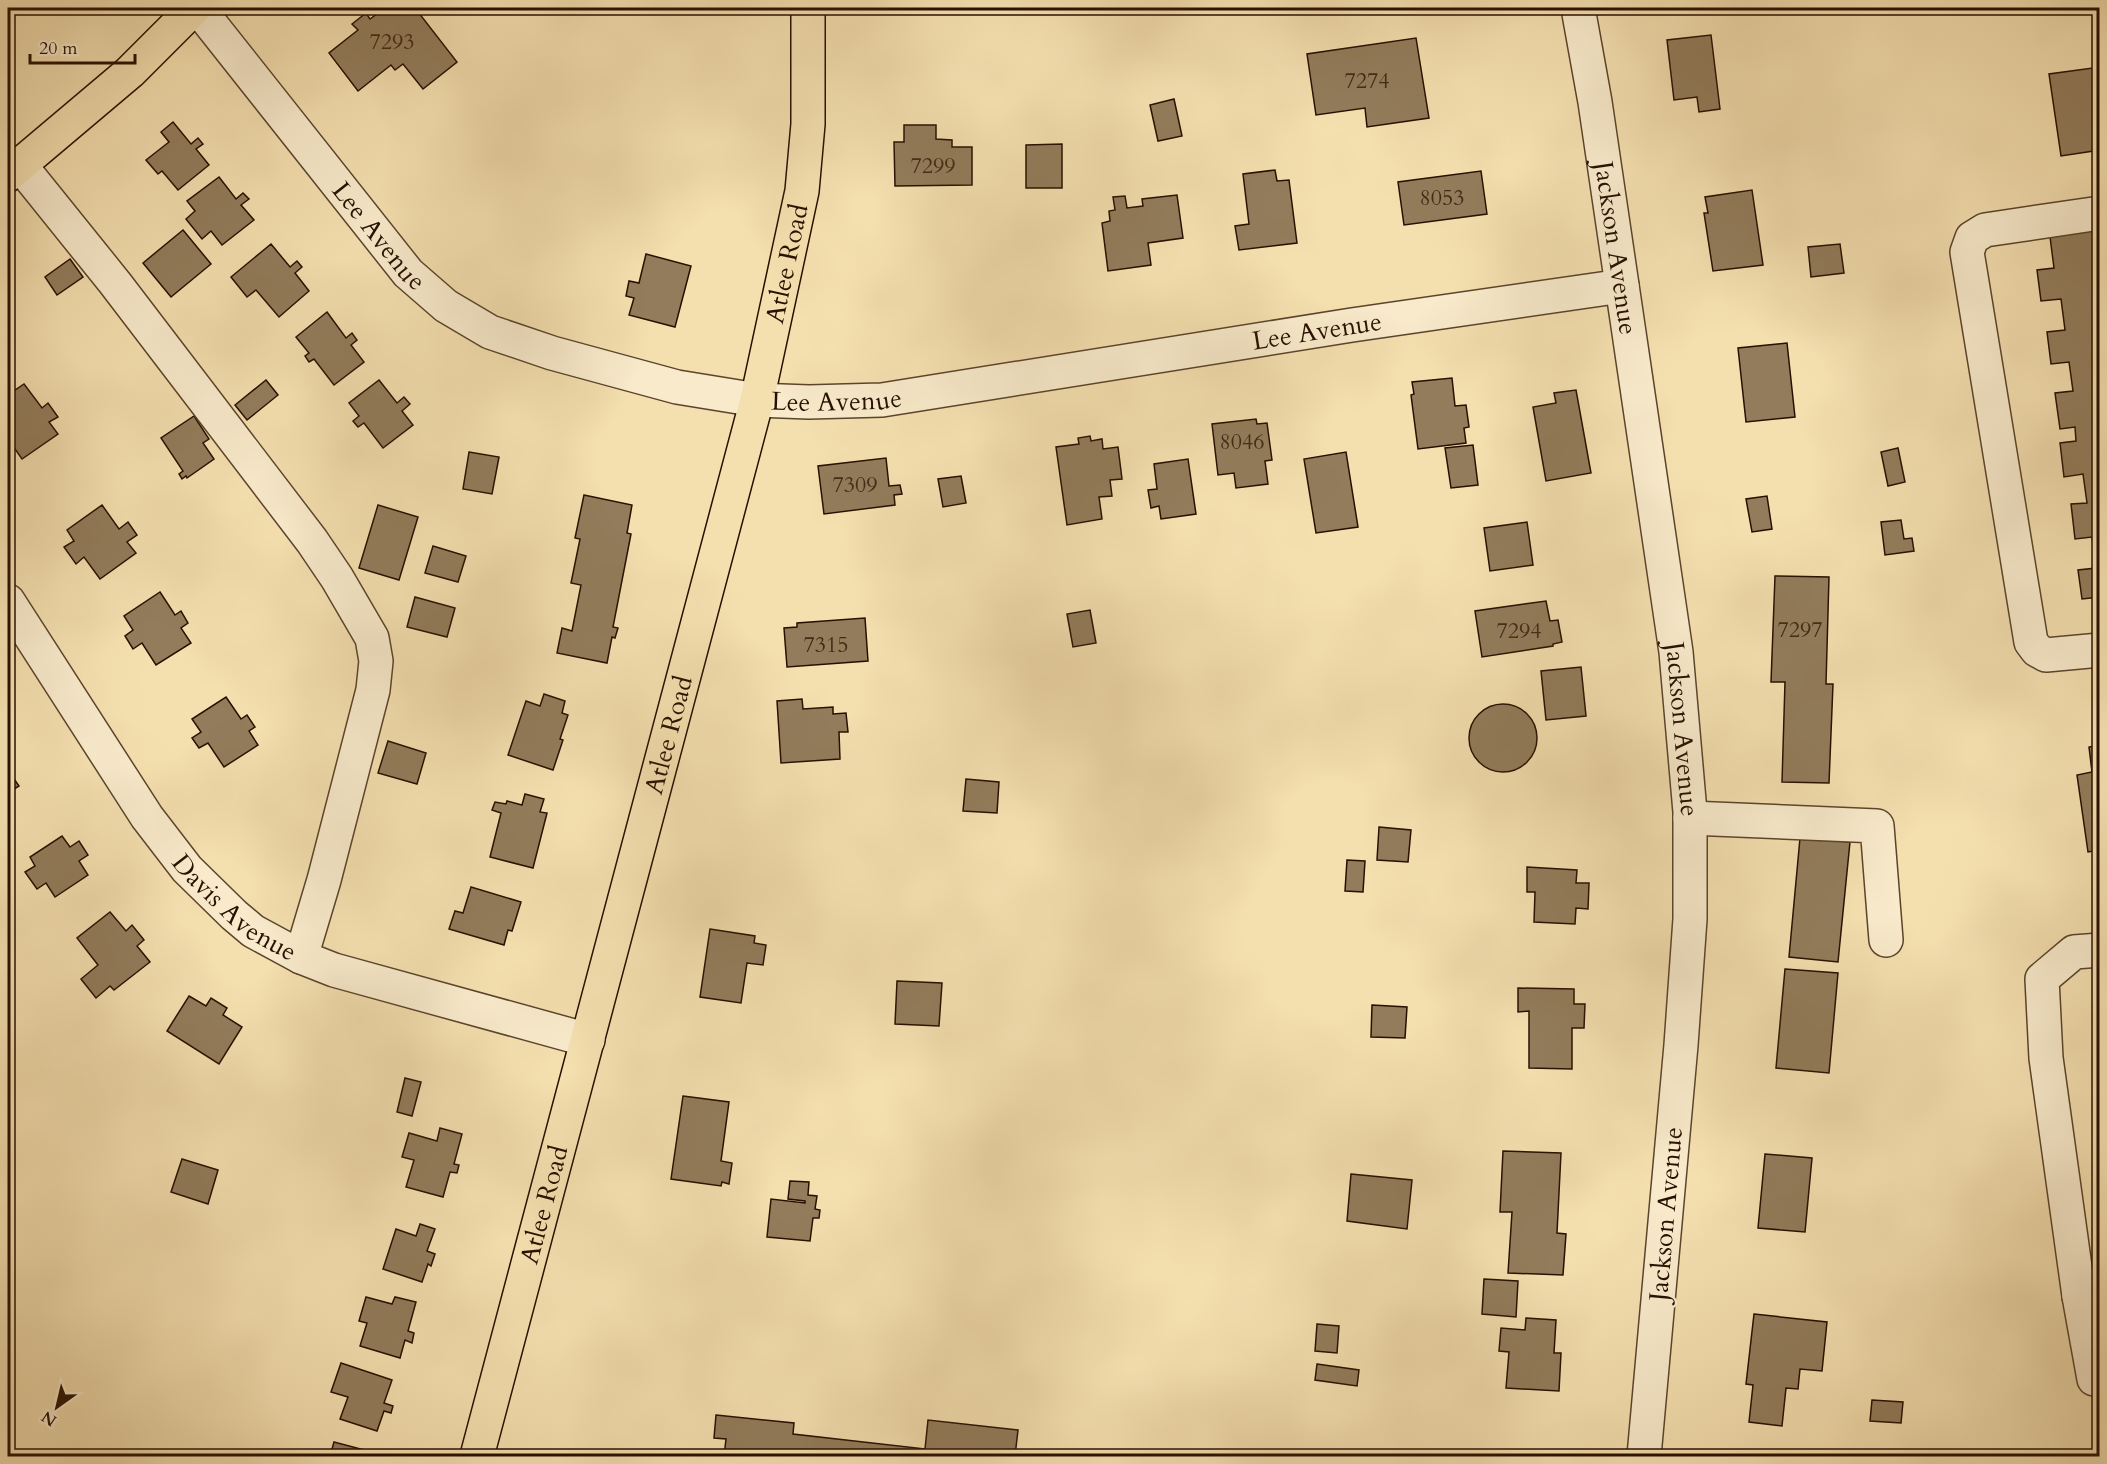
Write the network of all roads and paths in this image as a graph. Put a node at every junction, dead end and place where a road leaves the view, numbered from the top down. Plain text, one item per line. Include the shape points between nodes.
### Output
1 (196, 8) edge
2 (808, 8) edge
3 (1578, 8) edge
4 (14, 170) edge
5 (2100, 213) edge
6 (1622, 286) junction
7 (757, 400) junction
8 (8, 601) edge
9 (2100, 650) edge
10 (1689, 818) junction
11 (1886, 940) dead end
12 (2100, 950) edge
13 (301, 957) junction
14 (588, 1040) junction
15 (2089, 1295) edge
16 (2094, 1378) dead end
17 (477, 1456) edge
18 (1644, 1456) edge

1 - 4 main road via 130,72
1 - 7 street, Lee Avenue via 408,273 446,306 490,332 552,354 677,387
2 - 7 main road, Atlee Road via 808,124 802,191
3 - 6 street, Jackson Avenue
4 - 13 street via 122,292 312,541 372,638 376,661 373,690
5 - 9 street via 1985,230 1972,238 1967,252 2031,642 2046,655
6 - 7 street, Lee Avenue via 882,400
6 - 10 street, Jackson Avenue via 1676,652
7 - 14 main road, Atlee Road
8 - 13 street, Davis Avenue via 147,817 187,869 253,931
10 - 11 street via 1877,826
10 - 18 street, Jackson Avenue via 1686,976
12 - 15 street via 2074,952 2042,979 2046,1058
13 - 14 street, Davis Avenue via 334,970
14 - 17 main road, Atlee Road
15 - 16 street

